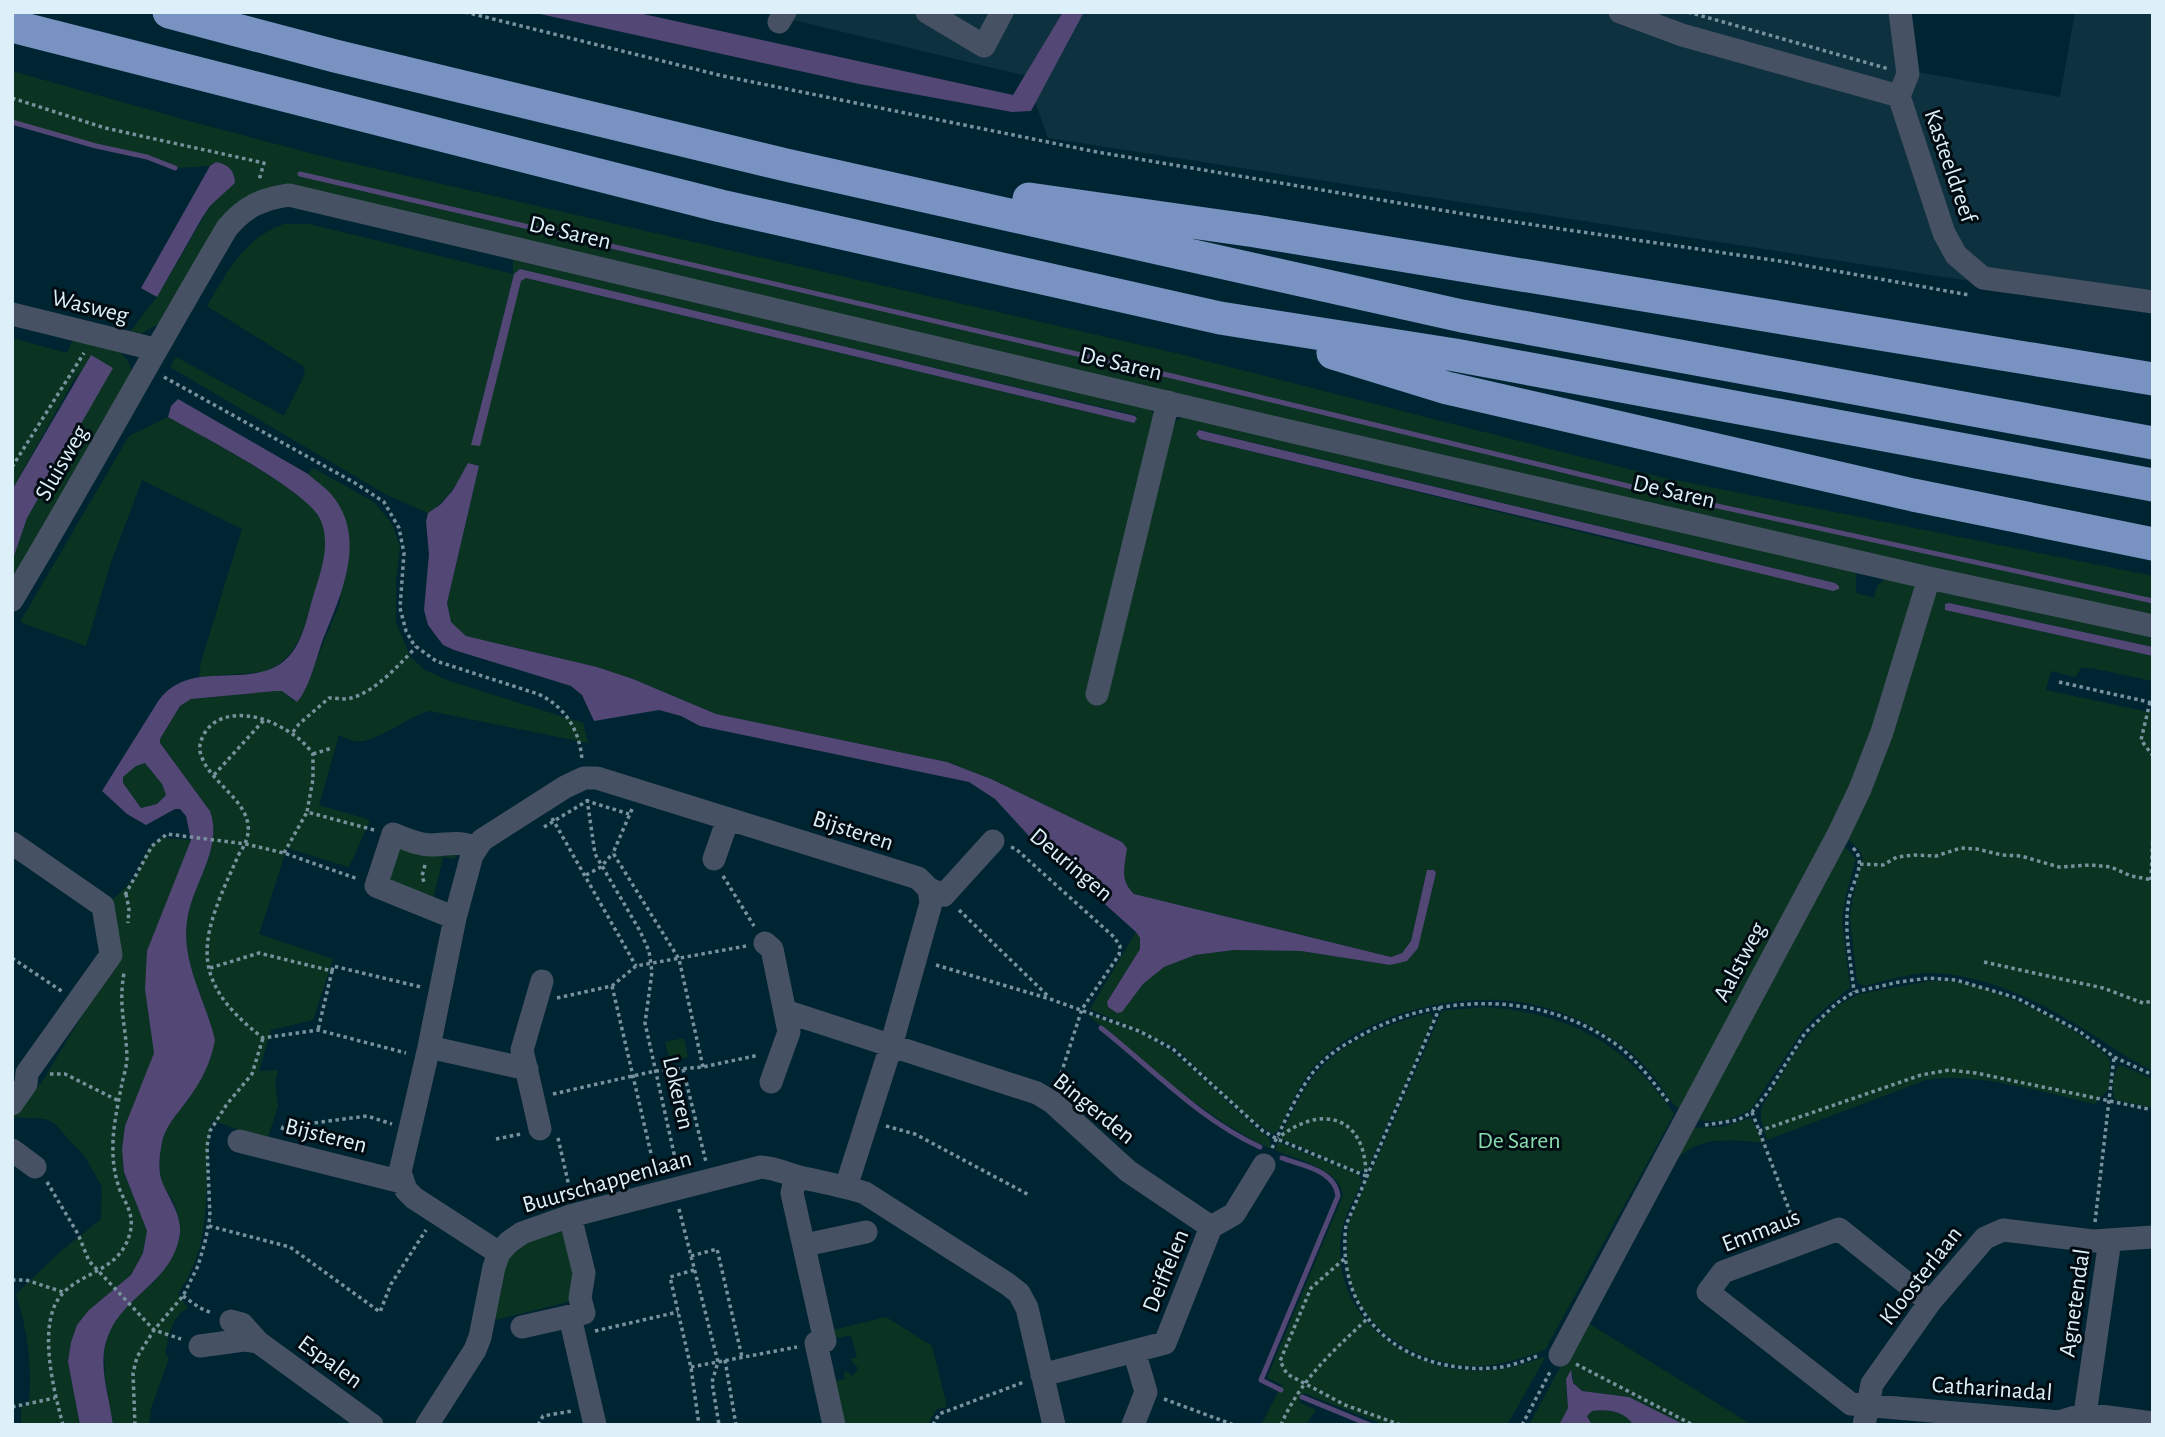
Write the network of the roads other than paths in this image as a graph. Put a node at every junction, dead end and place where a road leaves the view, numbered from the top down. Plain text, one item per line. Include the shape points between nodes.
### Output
1 (169, 12) edge
2 (928, 12) edge
3 (1002, 12) edge
4 (1620, 12) edge
5 (1900, 12) edge
6 (12, 26) edge
7 (1899, 96) junction
8 (786, 165) junction
9 (2153, 302) edge
10 (12, 314) edge
11 (1220, 318) junction
12 (150, 358) junction
13 (2153, 379) edge
14 (1168, 402) junction
15 (2153, 443) edge
16 (2153, 485) edge
17 (2153, 544) edge
18 (1928, 578) junction
19 (12, 600) edge
20 (2153, 626) edge
21 (1097, 694) dead end
22 (728, 819) junction
23 (993, 841) road end
24 (12, 843) edge
25 (476, 847) junction
26 (714, 859) road end
27 (937, 892) junction
28 (455, 918) junction
29 (765, 943) road end
30 (538, 992) road end
31 (785, 1011) junction
32 (891, 1046) junction
33 (428, 1052) junction
34 (19, 1068) edge
35 (527, 1069) junction
36 (771, 1082) dead end
37 (12, 1104) edge
38 (540, 1129) road end
39 (239, 1142) dead end
40 (12, 1150) edge
41 (1264, 1165) dead end
42 (35, 1167) road end
43 (796, 1176) junction
44 (402, 1182) junction
45 (846, 1186) junction
46 (573, 1215) junction
47 (1211, 1227) junction
48 (866, 1232) dead end
49 (2153, 1237) edge
50 (2102, 1240) junction
51 (805, 1245) junction
52 (499, 1253) junction
53 (1930, 1302) junction
54 (230, 1321) road end
55 (572, 1326) junction
56 (522, 1327) dead end
57 (258, 1342) junction
58 (200, 1346) road end
59 (1134, 1351) junction
60 (1560, 1355) road end
61 (1042, 1375) junction
62 (2085, 1414) junction
63 (593, 1416) edge
64 (1866, 1416) edge
65 (2059, 1423) edge
66 (2153, 1423) edge
67 (372, 1425) edge
68 (427, 1425) edge
69 (834, 1425) edge
70 (1054, 1425) edge
71 (1133, 1425) edge

1 - 8 highway via 335,57
2 - 3 street via 984,46
4 - 7 street via 1682,35
5 - 7 street, Kasteeldreef via 1908,74
6 - 11 highway via 721,206
7 - 9 street, Kasteeldreef via 1944,233 1956,255 1983,278
8 - 13 highway via 1255,231
8 - 15 highway via 1462,316
10 - 12 street, Wasweg via 94,336
11 - 16 highway via 1455,355
11 - 17 highway via 1447,388 1913,495
12 - 14 street, De Saren via 238,214 269,198 289,195
12 - 19 street, Sluisweg
14 - 18 street, De Saren
14 - 21 street
18 - 20 street, De Saren
18 - 60 street, Aalstweg via 1860,789
22 - 25 street, Bijsteren via 597,778 584,778 547,812 482,839
22 - 26 street
22 - 27 street, Bijsteren via 918,878
23 - 27 street, Deuringen
24 - 34 street via 103,906 111,955
25 - 28 street
25 - 28 street via 456,841 416,843 393,834 376,886
27 - 32 street
28 - 33 street
29 - 31 street via 772,949
30 - 35 street via 522,1050
31 - 32 street, Bingerden
31 - 36 street via 789,1032
32 - 45 street
32 - 47 street, Bingerden via 1052,1101 1128,1171
33 - 35 street
33 - 44 street via 402,1159
34 - 37 street via 26,1084
35 - 38 street
39 - 44 street, Bijsteren
40 - 42 street
41 - 47 street, Deiffelen via 1234,1214
43 - 45 street, Buurschappenlaan
43 - 46 street, Buurschappenlaan via 761,1167
43 - 51 street via 792,1193
44 - 52 street via 414,1198
45 - 61 street, Buurschappenlaan via 915,1223 1019,1293 1027,1308
46 - 52 street, Buurschappenlaan via 523,1233
46 - 55 street via 584,1273 580,1298 584,1313
47 - 59 street, Deiffelen via 1165,1343
48 - 51 street
49 - 50 street, Kloosterlaan
50 - 53 street, Kloosterlaan via 2003,1230 1984,1238
50 - 62 street, Agnetendal
51 - 69 street via 825,1341 816,1343
52 - 68 street via 475,1350
53 - 64 street, Kloosterlaan via 1872,1384
53 - 64 street, Emmaus via 1839,1229 1723,1272 1708,1292
54 - 57 street, Espalen via 242,1324
55 - 56 street
55 - 63 street
57 - 58 street, Espalen
57 - 67 street, Espalen
59 - 61 street, Deiffelen
59 - 71 street via 1146,1392
61 - 70 street, Buurschappenlaan
62 - 65 street, Catharinadal
62 - 66 street, Catharinadal
64 - 65 street, Catharinadal

